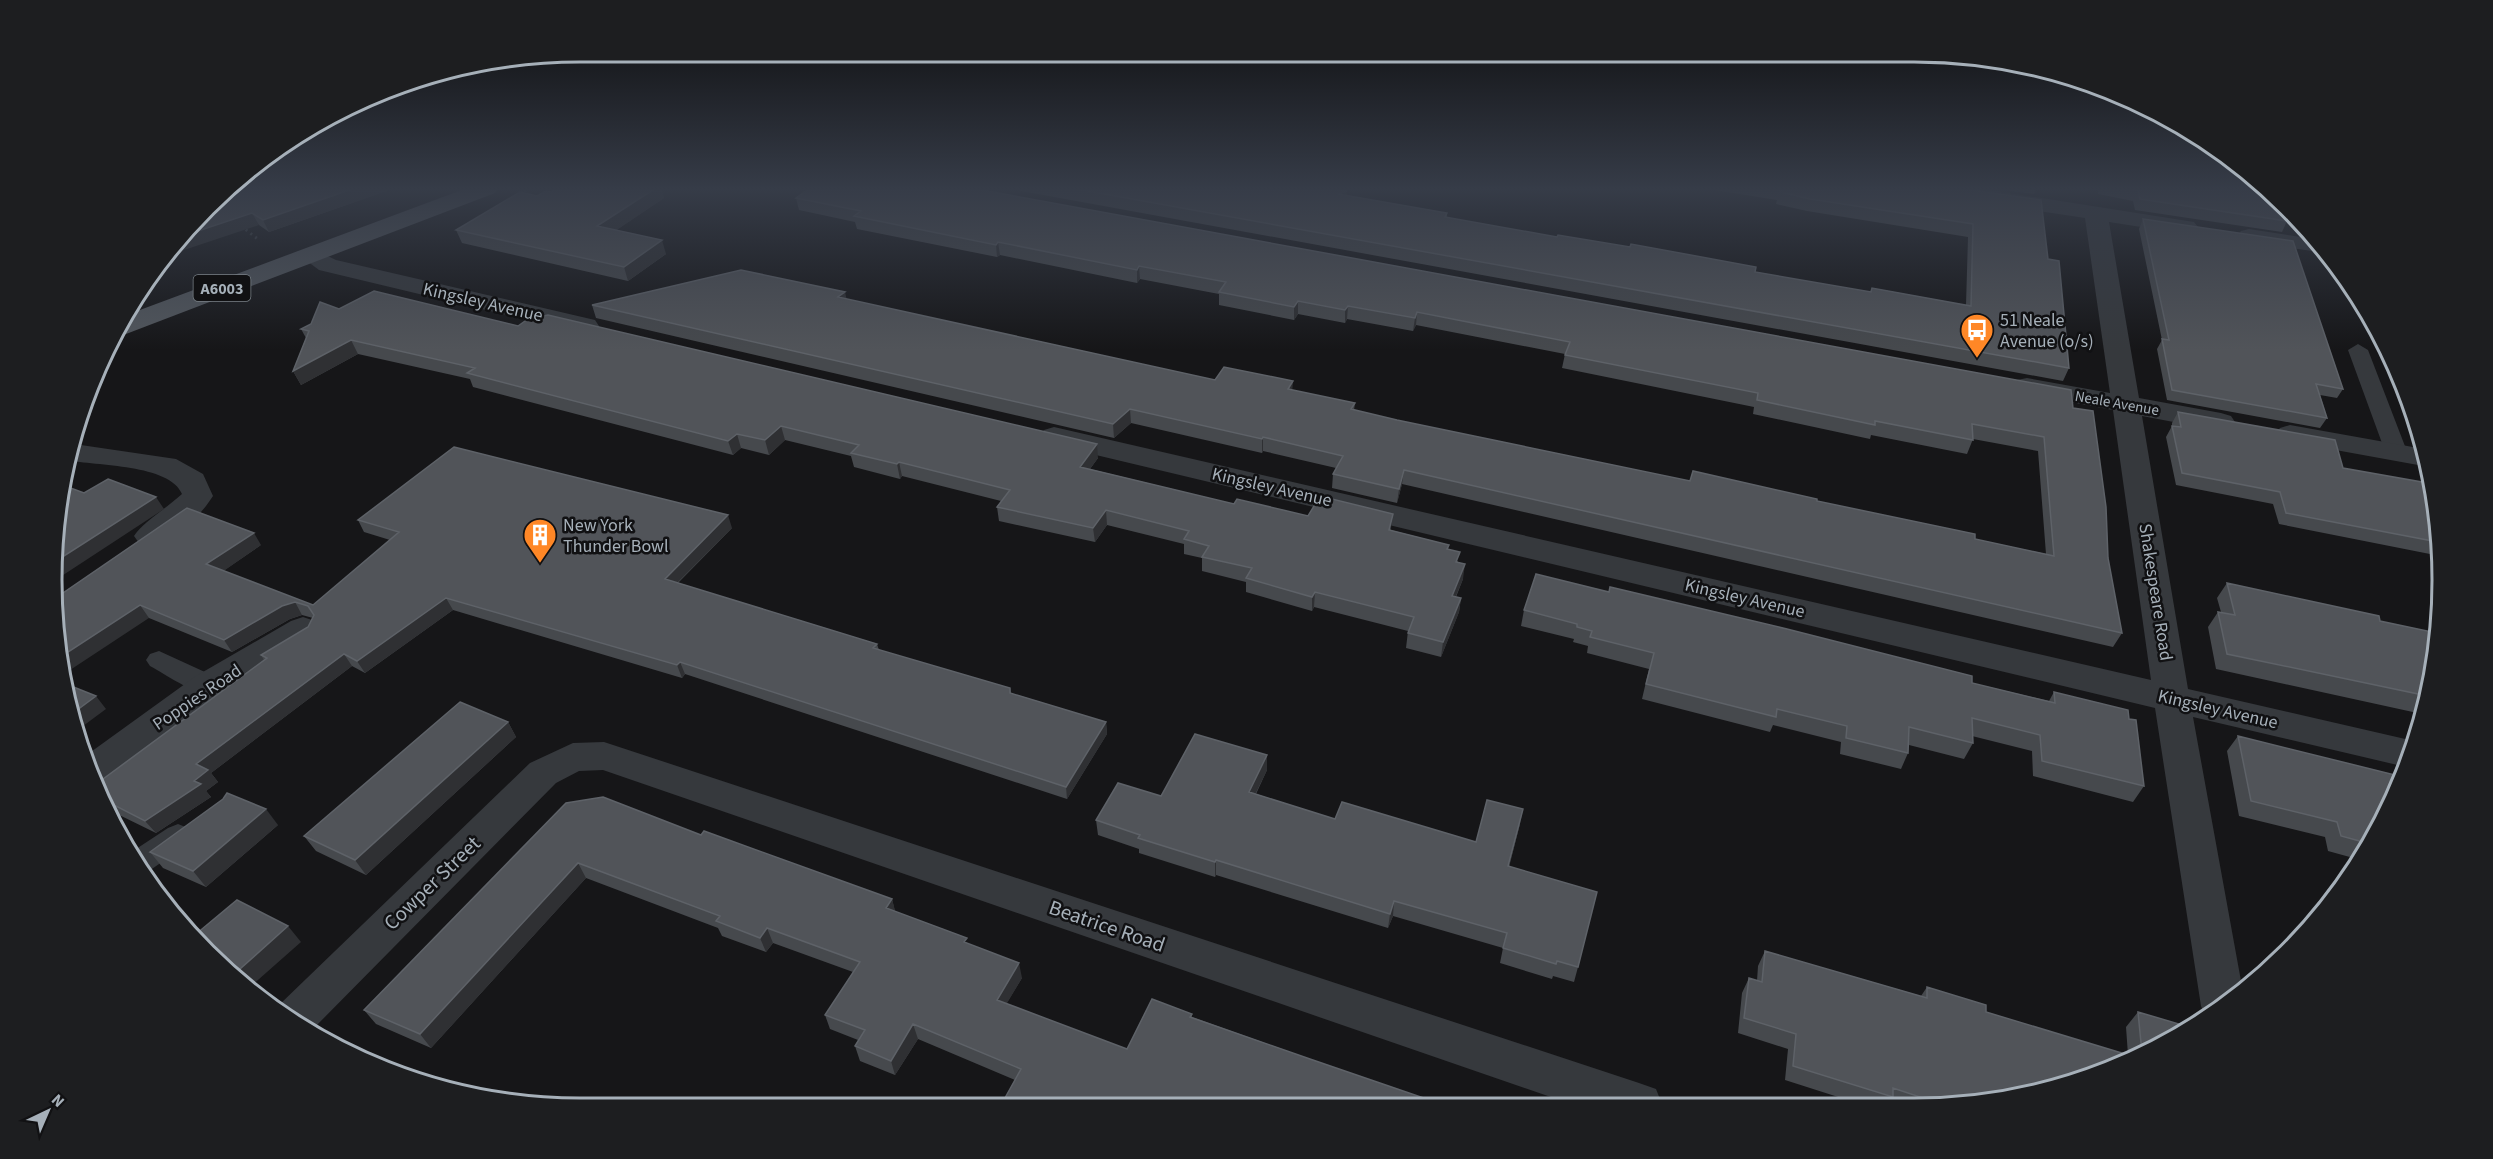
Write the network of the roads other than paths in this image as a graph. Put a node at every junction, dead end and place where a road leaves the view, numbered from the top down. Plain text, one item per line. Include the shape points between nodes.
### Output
1 (344, 242) edge
2 (2101, 242) edge
3 (2288, 242) edge
4 (2309, 245) edge
5 (311, 255) junction
6 (129, 324) edge
7 (608, 331) edge
8 (2358, 350) dead end
9 (1999, 381) edge
10 (2128, 405) junction
11 (1028, 430) edge
12 (77, 453) edge
13 (2397, 454) junction
14 (2417, 457) edge
15 (131, 549) edge
16 (303, 629) edge
17 (159, 660) dead end
18 (209, 686) junction
19 (2172, 698) junction
20 (2402, 752) edge
21 (573, 757) joint
22 (97, 768) edge
23 (195, 824) edge
24 (144, 859) edge
25 (2221, 996) edge
26 (298, 1014) edge
27 (1618, 1098) edge

1 - 5 main road, A6003
2 - 10 street, Shakespeare Road
3 - 4 street
5 - 6 main road, A6003
5 - 7 street, Kingsley Avenue via 328,265
8 - 13 lane
9 - 10 street, Neale Avenue
10 - 13 street, Neale Avenue
10 - 19 street, Shakespeare Road
11 - 19 street, Kingsley Avenue
12 - 15 street via 165,465 192,481 198,496 176,518
13 - 14 street, Neale Avenue
16 - 18 street, Poppies Road
17 - 18 lane
18 - 22 street, Poppies Road
19 - 20 street, Kingsley Avenue
19 - 25 street, Shakespeare Road
21 - 26 street, Cowper Street via 543,773
21 - 27 street, Beatrice Road via 604,756
23 - 24 lane

